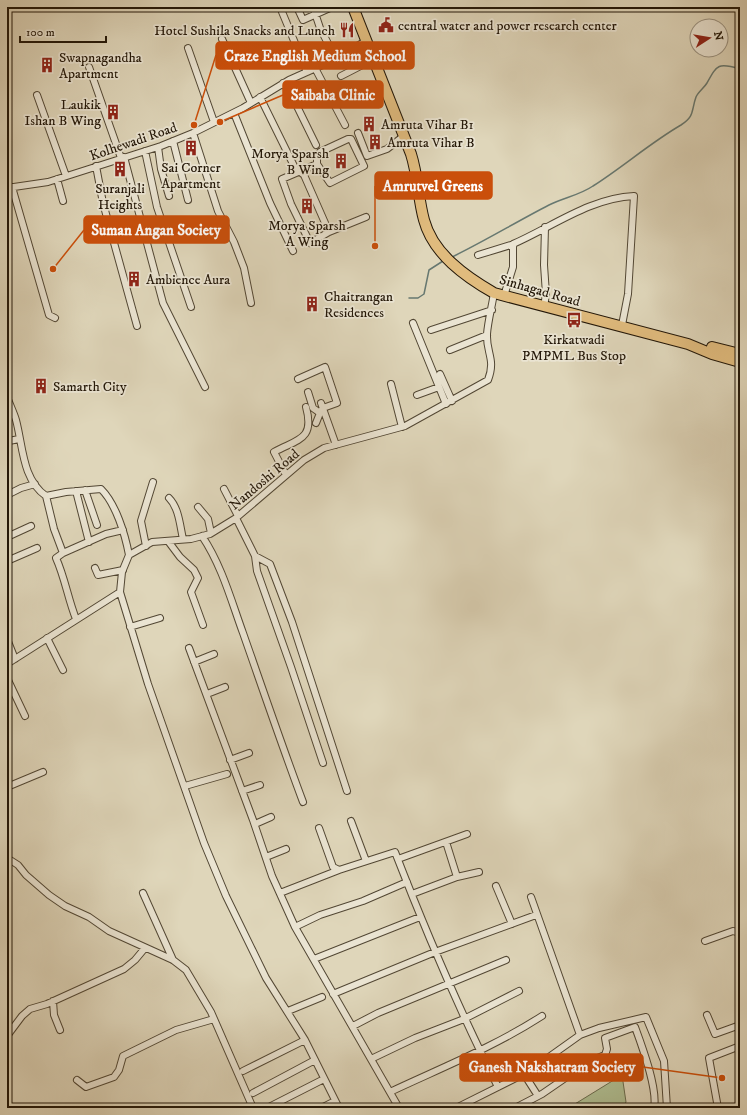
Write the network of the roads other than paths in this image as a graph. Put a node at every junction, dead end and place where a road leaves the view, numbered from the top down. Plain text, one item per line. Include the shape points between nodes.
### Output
1 (280, 7) edge
2 (297, 7) edge
3 (332, 7) edge
4 (353, 7) edge
5 (314, 10) edge
6 (222, 39) dead end
7 (366, 40) junction
8 (188, 48) dead end
9 (335, 57) junction
10 (374, 59) junction
11 (90, 67) dead end
12 (315, 68) junction
13 (307, 72) junction
14 (341, 76) dead end
15 (283, 83) junction
16 (37, 95) dead end
17 (260, 98) junction
18 (251, 103) junction
19 (234, 112) junction
20 (214, 122) junction
21 (345, 125) dead end
22 (194, 133) junction
23 (358, 133) dead end
24 (404, 135) junction
25 (173, 141) junction
26 (316, 145) dead end
27 (158, 147) junction
28 (144, 151) junction
29 (123, 157) junction
30 (317, 164) junction
31 (96, 166) junction
32 (299, 170) junction
33 (66, 176) junction
34 (57, 179) junction
35 (10, 188) edge
36 (169, 196) dead end
37 (188, 200) dead end
38 (63, 201) dead end
39 (366, 217) dead end
40 (545, 227) junction
41 (329, 232) junction
42 (514, 244) junction
43 (293, 251) dead end
44 (478, 255) dead end
45 (499, 294) junction
46 (251, 303) dead end
47 (191, 307) dead end
48 (544, 307) junction
49 (492, 310) junction
50 (55, 318) dead end
51 (413, 323) dead end
52 (622, 325) junction
53 (137, 326) dead end
54 (431, 330) dead end
55 (487, 335) junction
56 (688, 344) junction
57 (450, 350) dead end
58 (740, 354) edge
59 (740, 362) edge
60 (440, 374) dead end
61 (298, 379) dead end
62 (390, 384) dead end
63 (205, 387) dead end
64 (439, 387) junction
65 (308, 392) dead end
66 (417, 395) dead end
67 (7, 398) edge
68 (452, 401) junction
69 (446, 404) junction
70 (316, 406) junction
71 (316, 423) dead end
72 (402, 426) junction
73 (8, 440) edge
74 (19, 442) junction
75 (336, 445) junction
76 (286, 475) junction
77 (153, 482) dead end
78 (35, 484) junction
79 (224, 489) dead end
80 (85, 490) junction
81 (76, 491) junction
82 (7, 495) edge
83 (46, 496) junction
84 (169, 498) dead end
85 (198, 507) dead end
86 (237, 517) junction
87 (98, 525) dead end
88 (31, 526) dead end
89 (123, 530) junction
90 (212, 533) junction
91 (202, 536) junction
92 (7, 538) edge
93 (183, 539) junction
94 (168, 541) junction
95 (89, 542) junction
96 (146, 546) junction
97 (37, 548) dead end
98 (63, 553) junction
99 (129, 555) junction
100 (255, 556) junction
101 (7, 561) edge
102 (95, 568) dead end
103 (123, 570) junction
104 (120, 592) junction
105 (160, 618) dead end
106 (76, 619) junction
107 (203, 625) dead end
108 (130, 627) junction
109 (7, 638) edge
110 (48, 638) junction
111 (189, 648) dead end
112 (214, 654) dead end
113 (15, 659) junction
114 (194, 662) junction
115 (7, 664) edge
116 (63, 670) dead end
117 (7, 678) edge
118 (225, 687) dead end
119 (206, 694) junction
120 (25, 716) dead end
121 (249, 753) dead end
122 (230, 760) junction
123 (323, 763) dead end
124 (43, 772) dead end
125 (227, 774) dead end
126 (260, 785) dead end
127 (185, 786) junction
128 (7, 787) edge
129 (242, 791) junction
130 (347, 791) dead end
131 (303, 802) dead end
132 (271, 817) dead end
133 (351, 821) dead end
134 (255, 824) junction
135 (318, 828) dead end
136 (467, 834) dead end
137 (446, 842) junction
138 (286, 849) dead end
139 (266, 857) junction
140 (7, 858) edge
141 (398, 859) junction
142 (366, 861) junction
143 (339, 870) junction
144 (479, 872) dead end
145 (457, 877) junction
146 (407, 882) junction
147 (496, 886) dead end
148 (280, 892) junction
149 (143, 893) dead end
150 (412, 894) junction
151 (531, 897) dead end
152 (536, 915) junction
153 (420, 917) junction
154 (512, 924) junction
155 (295, 928) junction
156 (740, 933) edge
157 (705, 941) dead end
158 (146, 948) junction
159 (435, 952) junction
160 (314, 959) junction
161 (173, 960) junction
162 (506, 960) dead end
163 (448, 984) junction
164 (519, 991) dead end
165 (333, 994) junction
166 (322, 997) dead end
167 (53, 1001) junction
168 (288, 1011) junction
169 (707, 1015) dead end
170 (542, 1016) dead end
171 (214, 1019) junction
172 (464, 1019) junction
173 (740, 1025) edge
174 (353, 1026) junction
175 (60, 1030) dead end
176 (7, 1036) edge
177 (580, 1036) junction
178 (305, 1040) junction
179 (740, 1046) edge
180 (480, 1052) junction
181 (315, 1060) junction
182 (371, 1060) junction
183 (244, 1071) dead end
184 (524, 1074) junction
185 (324, 1079) junction
186 (77, 1080) dead end
187 (498, 1087) junction
188 (390, 1092) junction
189 (253, 1093) dead end
190 (538, 1096) junction
191 (335, 1101) junction
192 (254, 1108) edge
193 (267, 1108) edge
194 (321, 1108) edge
195 (339, 1108) edge
196 (399, 1108) edge
197 (456, 1108) edge
198 (515, 1108) edge
199 (654, 1108) edge
200 (667, 1108) edge
201 (718, 1108) edge

1 - 13 street
2 - 5 street via 303,20
3 - 5 street via 324,11
4 - 7 main road, Sinhagad Road
5 - 9 street
6 - 18 street
7 - 9 street, Kolhewadi Road
7 - 10 main road, Sinhagad Road
8 - 20 street
9 - 12 street, Kolhewadi Road
10 - 14 street
10 - 24 main road, Sinhagad Road
11 - 29 street
12 - 13 street, Kolhewadi Road
12 - 21 street
13 - 15 street, Kolhewadi Road
15 - 17 street, Kolhewadi Road
15 - 26 street
16 - 33 street
17 - 18 street, Kolhewadi Road
17 - 32 street via 295,168
18 - 19 street, Kolhewadi Road
19 - 20 street, Kolhewadi Road
19 - 43 street via 270,203
20 - 22 street, Kolhewadi Road
22 - 25 street, Kolhewadi Road
22 - 46 street via 218,211 244,268
23 - 24 street via 367,156 387,149
24 - 45 main road, Sinhagad Road via 416,171 424,221 432,240 457,268 472,280
25 - 27 street, Kolhewadi Road
25 - 37 street
27 - 28 street, Kolhewadi Road
27 - 36 street
28 - 29 street, Kolhewadi Road
28 - 47 street via 157,207
29 - 31 street, Kolhewadi Road
29 - 63 street via 164,303
30 - 30 street via 320,152 351,139 364,166 330,183
30 - 32 street
31 - 33 street, Kolhewadi Road
31 - 53 street via 103,203
32 - 41 street via 304,175
32 - 41 street via 282,179 290,204 310,243
33 - 34 street, Kolhewadi Road
34 - 35 street, Kolhewadi Road
34 - 38 street
35 - 50 street via 49,315
39 - 41 street
40 - 42 street
40 - 48 street
40 - 52 street via 617,197 634,196 628,294
42 - 44 street
42 - 45 street, Nandoshi Road via 509,283
45 - 48 main road, Sinhagad Road
45 - 49 street, Nandoshi Road
48 - 52 main road, Sinhagad Road
49 - 54 street
49 - 55 street, Nandoshi Road
51 - 64 street
52 - 56 main road, Sinhagad Road
55 - 57 street
55 - 68 street, Nandoshi Road via 492,359 492,371 488,380
56 - 58 main road, Sinhagad Road
56 - 59 main road, Sinhagad Road
60 - 68 street
61 - 70 street via 325,367 337,403
62 - 72 street
64 - 66 street
64 - 69 street
65 - 70 street
67 - 74 street via 16,418
68 - 69 street, Nandoshi Road
69 - 72 street, Nandoshi Road
70 - 71 street
70 - 75 street
70 - 76 street via 306,434 274,452
72 - 75 street, Nandoshi Road
73 - 74 street
74 - 78 street via 26,469
75 - 76 street, Nandoshi Road via 324,448
76 - 86 street, Nandoshi Road
77 - 96 street via 141,521
78 - 82 street
78 - 83 street
79 - 86 street
80 - 81 street
80 - 87 street
80 - 89 street via 100,489 107,496
81 - 83 street
81 - 95 street
83 - 98 street
84 - 93 street via 179,516
85 - 90 street via 208,519
86 - 90 street, Nandoshi Road
86 - 100 street
88 - 92 street
89 - 95 street
89 - 99 street
90 - 91 street, Nandoshi Road
91 - 93 street, Nandoshi Road
91 - 131 street via 225,580 266,695 275,729
93 - 94 street, Nandoshi Road
94 - 96 street, Nandoshi Road via 152,542
94 - 107 street via 198,578 191,592
95 - 98 street
96 - 99 street, Nandoshi Road
97 - 101 street
98 - 106 street via 56,558
99 - 103 street
100 - 123 street via 257,571
100 - 130 street via 270,564 292,622
102 - 103 street via 98,575
103 - 104 street
104 - 106 street
104 - 108 street
105 - 108 street
106 - 110 street
108 - 127 street
109 - 113 street
110 - 113 street
110 - 116 street
111 - 114 street
112 - 114 street
113 - 115 street
114 - 119 street
117 - 120 street
118 - 119 street
119 - 122 street
121 - 122 street
122 - 129 street
124 - 128 street
125 - 127 street
126 - 129 street
127 - 168 street via 226,896 266,978
129 - 134 street
132 - 134 street
133 - 142 street
134 - 139 street
135 - 143 street via 333,867
136 - 137 street
137 - 141 street
137 - 145 street
138 - 139 street
139 - 148 street
140 - 158 street via 65,906
141 - 142 street via 395,852
141 - 146 street
142 - 143 street
143 - 148 street
144 - 145 street
145 - 150 street
146 - 150 street
146 - 155 street via 363,901 320,915
147 - 154 street
148 - 155 street
149 - 161 street
150 - 153 street
151 - 152 street
152 - 154 street
152 - 177 street
153 - 159 street
153 - 160 street
154 - 159 street
155 - 160 street
156 - 157 street via 733,931
158 - 161 street
158 - 167 street via 124,969
159 - 163 street
159 - 165 street
160 - 165 street
161 - 171 street via 186,970
162 - 163 street
163 - 172 street
163 - 174 street
164 - 172 street
165 - 174 street
166 - 168 street
167 - 175 street via 54,1014
167 - 176 street via 26,1012
168 - 178 street
169 - 173 street via 715,1034
170 - 180 street
171 - 186 street via 176,1030 123,1056 114,1077 86,1087
171 - 192 street
172 - 180 street
172 - 182 street via 415,1038
174 - 182 street
177 - 184 street
177 - 200 street via 600,1028 646,1017 664,1061
178 - 181 street
178 - 183 street
179 - 201 street via 709,1058
180 - 187 street
180 - 188 street
181 - 185 street
181 - 189 street
182 - 188 street
184 - 187 street
184 - 190 street
185 - 191 street
185 - 193 street
187 - 197 street
188 - 196 street
190 - 198 street
190 - 199 street via 590,1061 604,1055 607,1050 605,1038 635,1027 652,1083
191 - 194 street
191 - 195 street

